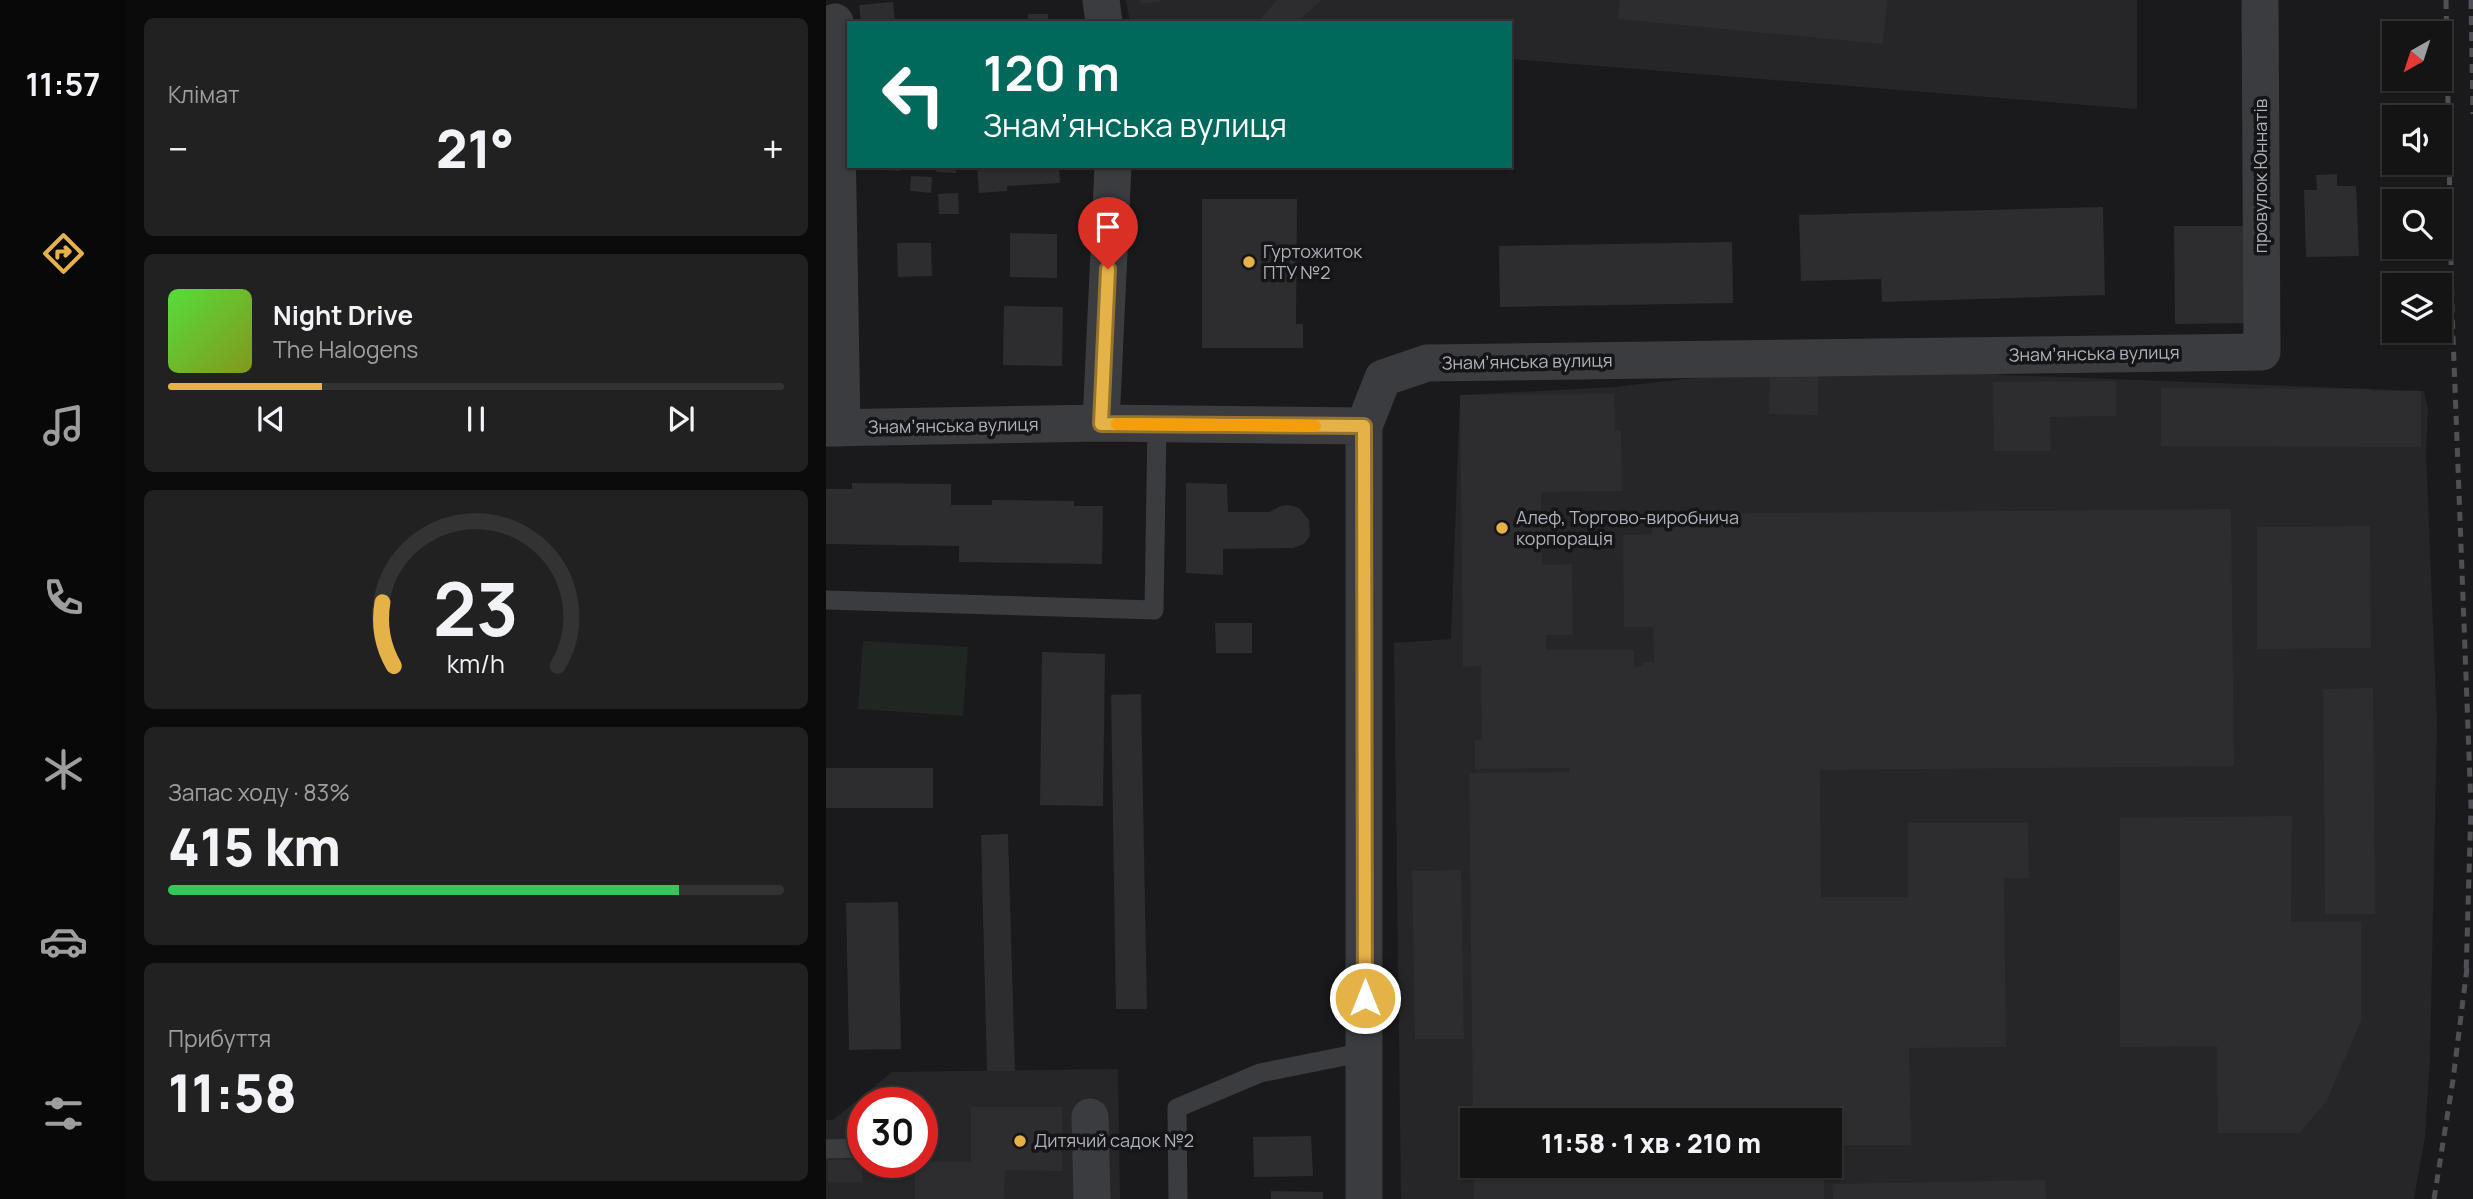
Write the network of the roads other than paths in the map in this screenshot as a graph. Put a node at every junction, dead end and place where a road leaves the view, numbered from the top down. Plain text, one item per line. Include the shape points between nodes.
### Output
1 (1101, 0) edge
2 (2260, 0) edge
3 (1104, 21) edge
4 (835, 22) dead end
5 (1113, 168) edge
6 (2262, 352) joint
7 (1101, 424) junction
8 (1157, 424) junction
9 (1364, 426) junction
10 (834, 428) edge
11 (826, 600) edge
12 (1364, 1052) junction
13 (1090, 1117) dead end
14 (847, 1148) edge
15 (826, 1149) edge
16 (1092, 1199) edge
17 (1178, 1199) edge
18 (1364, 1199) edge

1 - 3 street
2 - 6 street, провулок Юннатів
4 - 10 street
5 - 7 street
6 - 9 street, Знамʼянська вулиця via 1427,363 1383,379
7 - 8 street, Знамʼянська вулиця
7 - 10 street, Знамʼянська вулиця
8 - 9 street, Знамʼянська вулиця
8 - 11 lane via 1154,610
9 - 12 street
12 - 17 lane via 1260,1073 1177,1108
12 - 18 street
13 - 16 street
14 - 15 lane

